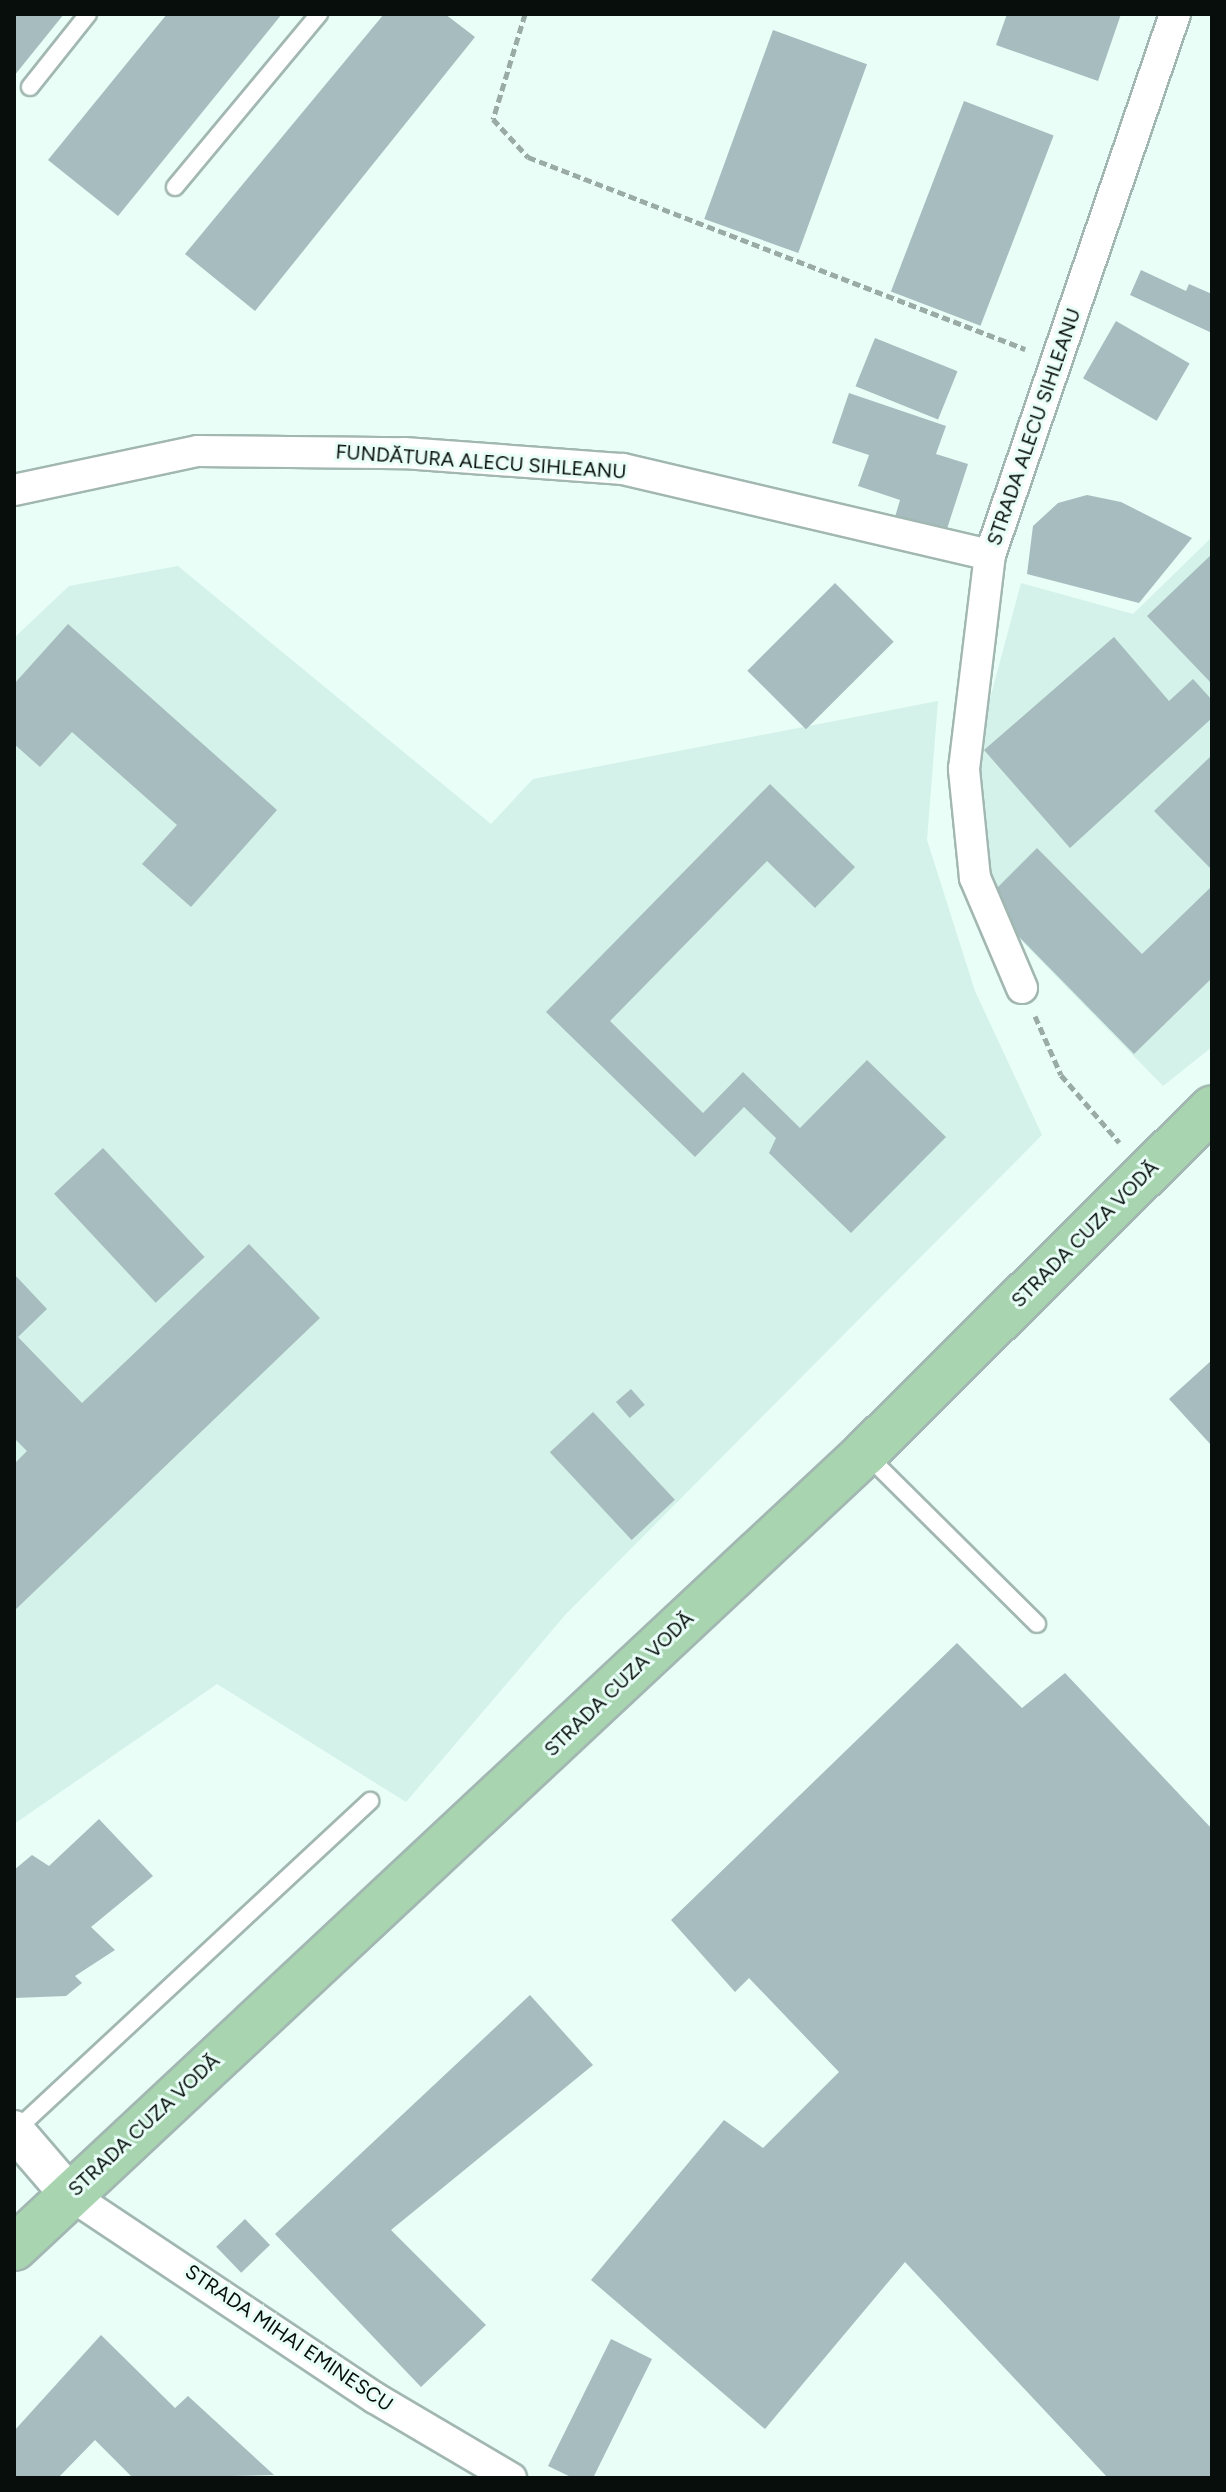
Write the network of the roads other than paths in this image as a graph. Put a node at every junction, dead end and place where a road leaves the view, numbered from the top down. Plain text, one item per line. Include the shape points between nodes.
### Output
1 (88, 14) edge
2 (319, 14) edge
3 (1175, 14) edge
4 (30, 87) dead end
5 (175, 187) dead end
6 (14, 490) edge
7 (990, 555) junction
8 (1022, 988) road end
9 (1212, 1108) edge
10 (865, 1453) junction
11 (1037, 1624) dead end
12 (370, 1801) dead end
13 (14, 2130) edge
14 (69, 2194) junction
15 (14, 2248) edge
16 (511, 2478) edge

1 - 4 lane
2 - 5 lane
3 - 7 street, STRADA ALECU SIHLEANU
6 - 7 street, FUNDĂTURA ALECU SIHLEANU via 198,451 404,453 623,469
7 - 8 street, STRADA ALECU SIHLEANU via 964,769 975,878
9 - 10 main road, STRADA CUZA VODĂ
10 - 11 lane
10 - 14 main road, STRADA CUZA VODĂ
12 - 13 lane
13 - 14 street
14 - 15 main road, STRADA CUZA VODĂ
14 - 16 street, STRADA MIHAI EMINESCU via 375,2398

